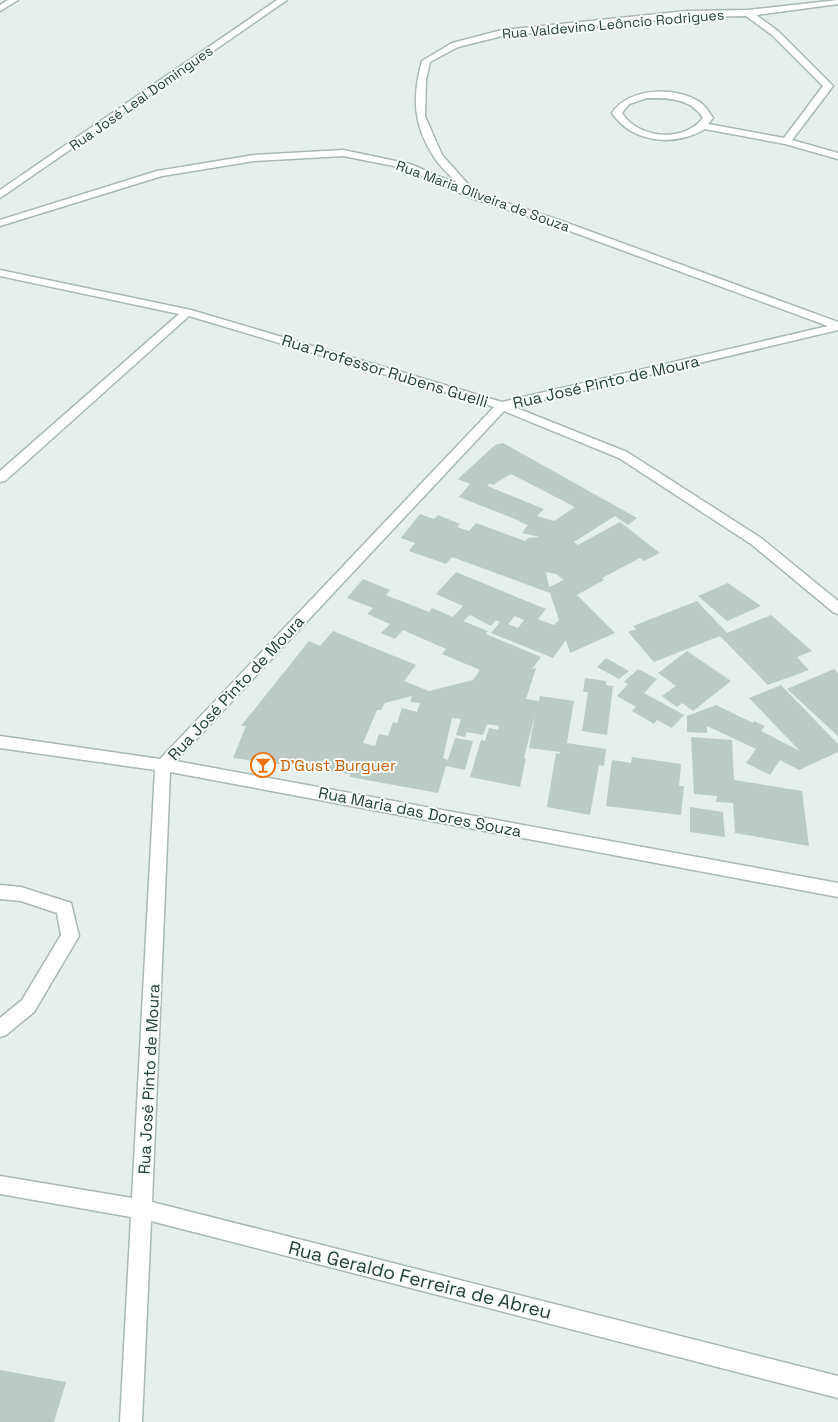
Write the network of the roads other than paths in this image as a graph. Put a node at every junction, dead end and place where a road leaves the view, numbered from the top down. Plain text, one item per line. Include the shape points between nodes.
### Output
1 (14, 0) edge
2 (282, 0) edge
3 (838, 2) edge
4 (0, 8) edge
5 (748, 13) junction
6 (705, 126) junction
7 (786, 141) junction
8 (838, 156) edge
9 (0, 195) edge
10 (475, 196) junction
11 (0, 223) edge
12 (0, 273) edge
13 (186, 312) junction
14 (838, 327) edge
15 (502, 406) junction
16 (0, 478) edge
17 (838, 609) edge
18 (0, 742) edge
19 (164, 765) junction
20 (838, 890) edge
21 (0, 892) edge
22 (0, 1029) edge
23 (0, 1186) edge
24 (143, 1209) junction
25 (838, 1387) edge
26 (131, 1422) edge

1 - 4 street
2 - 9 street, Rua José Leal Domingues
3 - 5 street, Rua Valdevino Leôncio Rodrigues
5 - 7 street via 775,33 828,86
5 - 10 street, Rua Valdevino Leôncio Rodrigues via 687,14 502,33 455,45 426,61 420,80 420,116 438,156
6 - 6 street via 708,118 705,110 695,102 672,96 632,99 622,105 618,113 620,121 644,134 680,136
6 - 7 street
7 - 8 street
10 - 11 street, Rua Maria Oliveira de Souza via 407,166 343,153 254,158 161,173
10 - 14 street, Rua Maria Oliveira de Souza via 555,222
12 - 13 street, Rua Professor Rubens Guelli
13 - 15 street, Rua Professor Rubens Guelli
13 - 16 street
14 - 15 street, Rua José Pinto de Moura
15 - 17 street, Rua Professor Rubens Guelli via 623,455 756,541
15 - 19 street, Rua José Pinto de Moura
18 - 19 street, Rua Maria das Dores Souza
19 - 20 street, Rua Maria das Dores Souza
19 - 24 street, Rua José Pinto de Moura
21 - 22 street via 21,894 65,908 70,936 28,1006
23 - 24 street, Rua Geraldo Ferreira de Abreu
24 - 25 street, Rua Geraldo Ferreira de Abreu
24 - 26 street, Rua José Pinto de Moura

